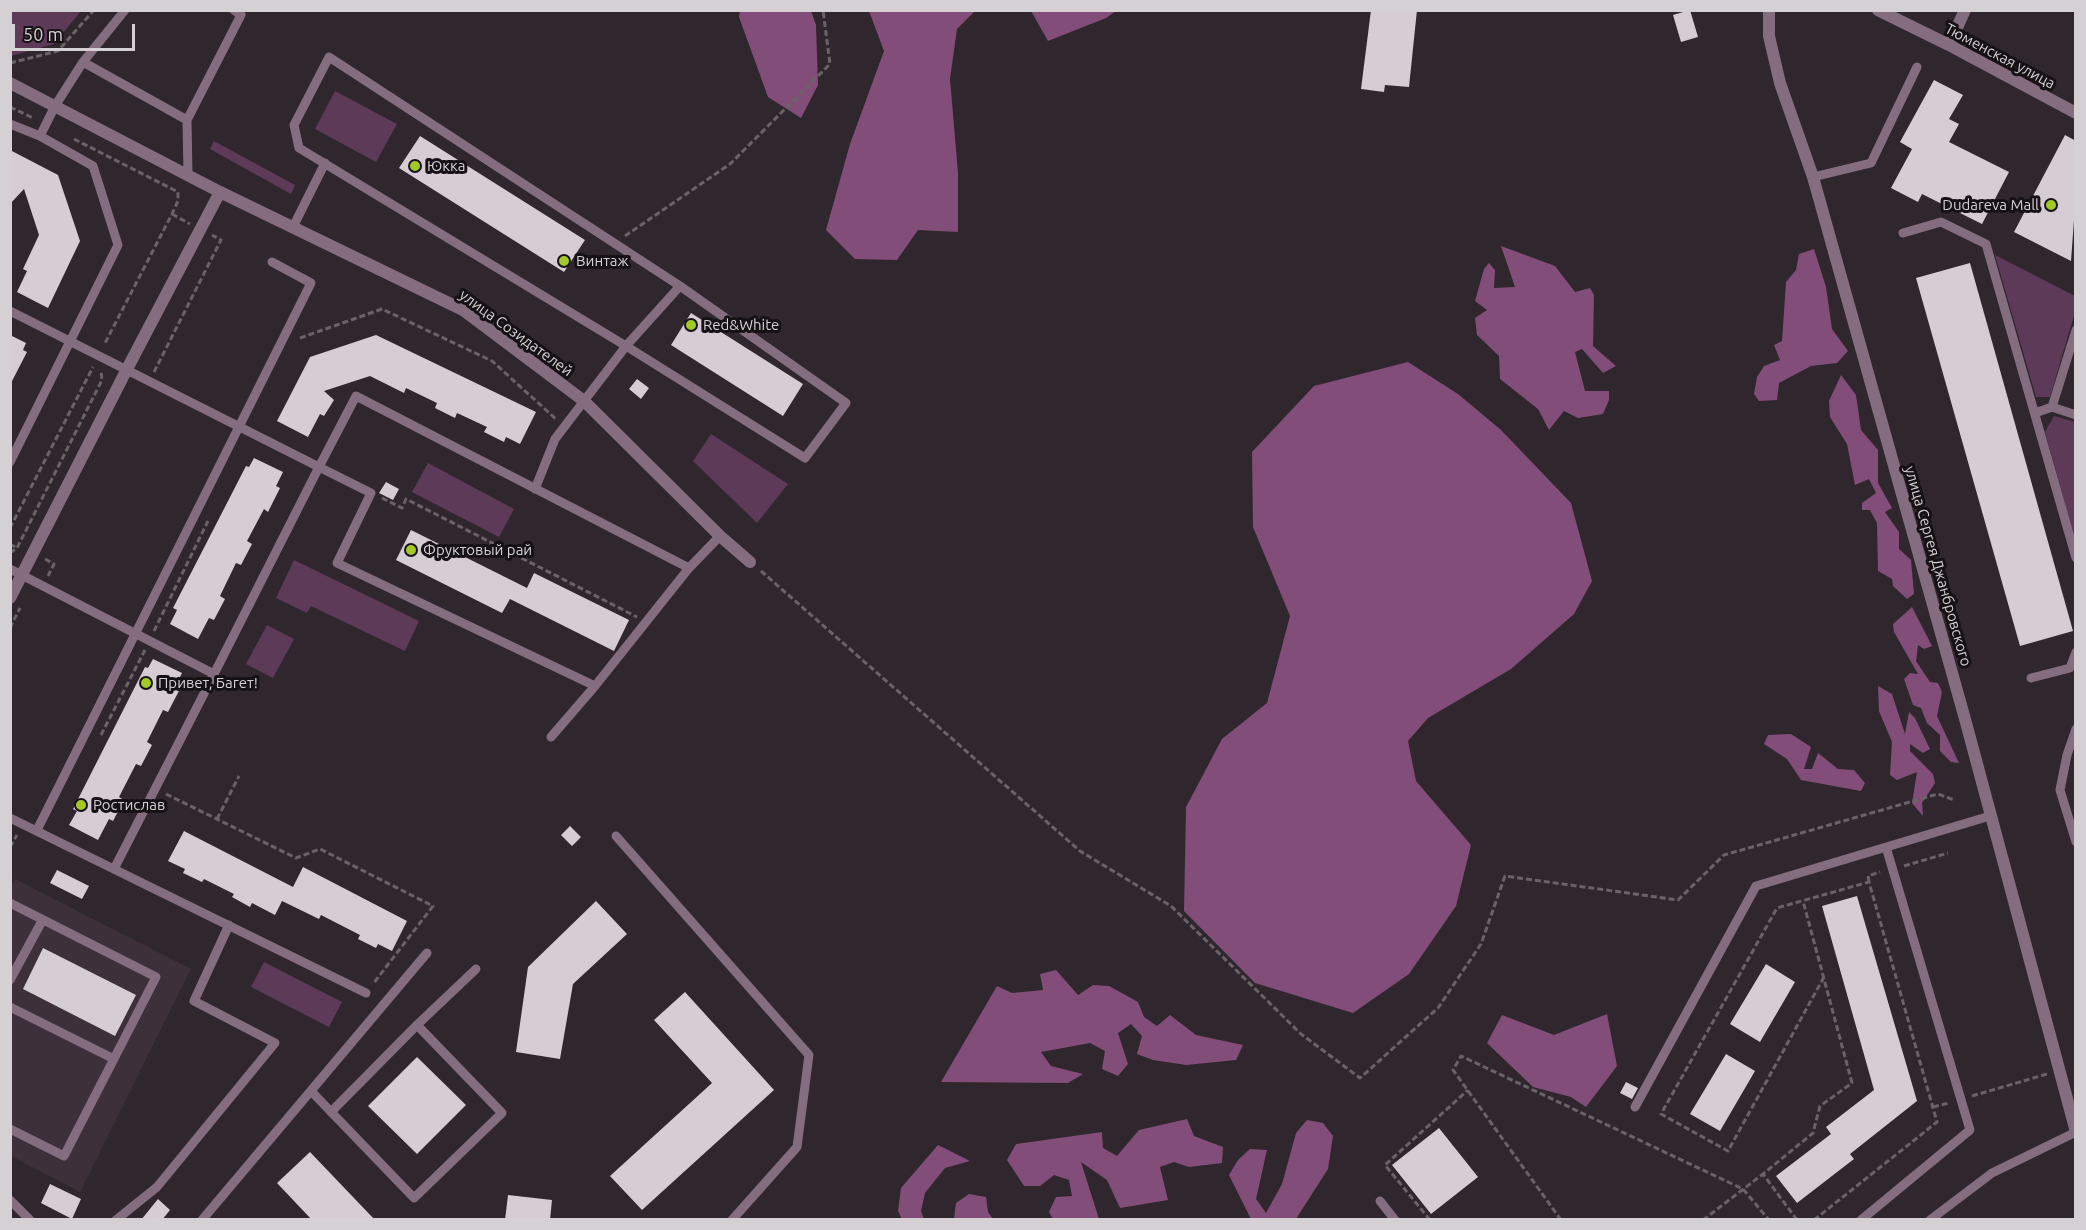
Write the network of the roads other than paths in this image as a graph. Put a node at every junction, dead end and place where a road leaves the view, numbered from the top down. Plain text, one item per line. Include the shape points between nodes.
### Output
1 (125, 10) edge
2 (234, 10) edge
3 (1769, 10) edge
4 (1878, 10) edge
5 (1965, 10) edge
6 (1949, 45) junction
7 (83, 62) junction
8 (1917, 67) dead end
9 (10, 83) edge
10 (55, 106) junction
11 (2076, 113) edge
12 (187, 120) junction
13 (10, 124) edge
14 (40, 136) junction
15 (325, 163) junction
16 (188, 175) junction
17 (1813, 177) junction
18 (220, 192) junction
19 (292, 227) junction
20 (1903, 233) dead end
21 (272, 262) dead end
22 (680, 286) junction
23 (10, 311) edge
24 (2076, 330) edge
25 (71, 341) junction
26 (626, 346) junction
27 (127, 369) junction
28 (584, 401) junction
29 (2052, 407) junction
30 (2035, 413) junction
31 (2076, 415) edge
32 (239, 426) junction
33 (10, 462) edge
34 (319, 466) junction
35 (535, 489) junction
36 (720, 536) junction
37 (2076, 558) edge
38 (750, 562) road end
39 (10, 568) edge
40 (689, 568) junction
41 (22, 574) junction
42 (10, 598) edge
43 (135, 633) junction
44 (2076, 652) edge
45 (214, 674) junction
46 (2031, 678) dead end
47 (595, 686) junction
48 (2076, 729) edge
49 (551, 737) dead end
50 (1990, 816) junction
51 (10, 818) edge
52 (37, 830) junction
53 (616, 836) dead end
54 (2076, 842) edge
55 (1886, 847) junction
56 (114, 868) junction
57 (10, 903) edge
58 (42, 921) junction
59 (229, 925) junction
60 (427, 953) dead end
61 (476, 969) dead end
62 (10, 980) edge
63 (366, 993) road end
64 (10, 1007) edge
65 (417, 1025) junction
66 (114, 1059) junction
67 (311, 1091) junction
68 (2070, 1091) edge
69 (1635, 1107) dead end
70 (331, 1112) junction
71 (10, 1129) edge
72 (2076, 1132) edge
73 (10, 1200) edge
74 (1380, 1201) dead end
75 (30, 1220) edge
76 (117, 1220) edge
77 (202, 1220) edge
78 (732, 1220) edge
79 (1395, 1220) edge
80 (1860, 1220) edge
81 (1930, 1220) edge

1 - 7 lane
2 - 12 lane via 241,15
3 - 17 street, улица Сергея Джанбровского via 1769,36 1780,83
4 - 6 street, Тюменская улица
5 - 6 street
6 - 11 street, Тюменская улица
7 - 10 lane
7 - 12 lane
8 - 17 lane via 1871,163
9 - 10 street, улица Созидателей
10 - 14 lane
10 - 16 street, улица Созидателей
12 - 16 lane
13 - 14 lane
14 - 25 lane via 93,166 118,245
15 - 19 lane
15 - 22 lane via 299,148 294,125 329,57
15 - 26 lane
16 - 18 street, улица Созидателей
17 - 50 street, улица Сергея Джанбровского
18 - 19 street, улица Созидателей
18 - 27 street
19 - 28 street, улица Созидателей via 464,310
20 - 30 lane via 1941,222 1986,244
21 - 32 lane via 311,283
22 - 26 lane
22 - 26 lane via 846,403 805,458
23 - 25 lane
24 - 29 lane
25 - 27 lane
25 - 33 lane
26 - 28 lane
27 - 32 lane
27 - 41 street
28 - 35 lane via 555,439
28 - 36 street, улица Созидателей
29 - 30 lane
29 - 31 lane
30 - 37 lane
32 - 34 lane
32 - 43 lane
34 - 35 lane via 356,396
34 - 45 lane
34 - 47 lane via 372,493 337,563
35 - 40 lane
36 - 38 street, улица Созидателей
36 - 40 lane
39 - 41 lane
40 - 47 lane
41 - 42 street
41 - 43 lane
43 - 45 lane
43 - 52 lane
44 - 46 lane via 2070,668
45 - 56 lane
47 - 49 lane
48 - 54 lane via 2060,790
50 - 55 lane
50 - 68 street, улица Сергея Джанбровского via 2059,1071
51 - 52 lane
52 - 56 lane
53 - 78 lane via 809,1055 797,1147
55 - 69 lane via 1756,886
55 - 80 lane via 1970,1130
56 - 59 lane
57 - 58 lane
58 - 62 lane
58 - 66 lane via 156,977
59 - 63 lane
59 - 76 lane via 194,1001 275,1043 156,1187
60 - 67 lane
61 - 65 lane
64 - 66 lane
65 - 70 lane
65 - 70 lane via 502,1113 414,1198
66 - 71 lane via 64,1156
67 - 70 lane
67 - 77 lane
68 - 72 street, улица Сергея Джанбровского
72 - 81 lane via 1992,1173
73 - 75 lane
74 - 79 lane

